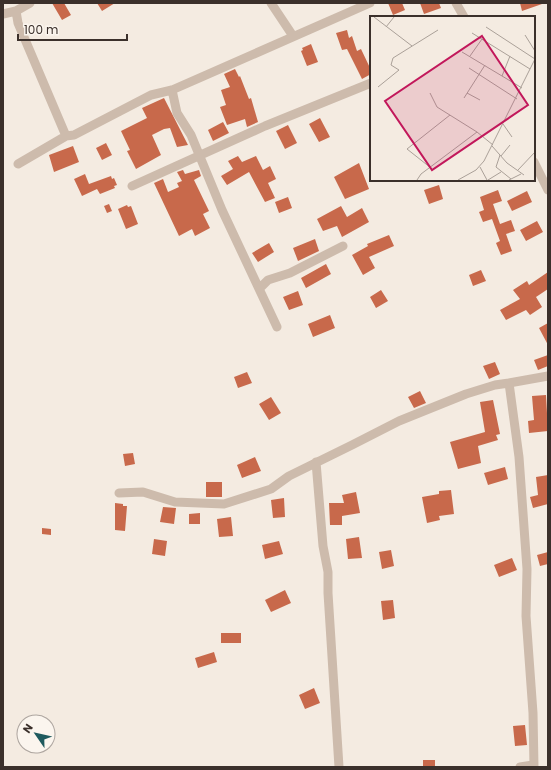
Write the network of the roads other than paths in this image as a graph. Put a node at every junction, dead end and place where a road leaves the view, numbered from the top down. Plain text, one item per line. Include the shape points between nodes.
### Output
1 (30, 3) edge
2 (271, 3) edge
3 (370, 3) edge
4 (456, 3) edge
5 (16, 11) junction
6 (3, 14) edge
7 (463, 16) edge
8 (293, 36) junction
9 (370, 83) edge
10 (172, 90) junction
11 (66, 136) junction
12 (200, 156) junction
13 (18, 164) dead end
14 (535, 164) edge
15 (132, 186) dead end
16 (548, 190) edge
17 (343, 246) dead end
18 (260, 288) junction
19 (277, 327) dead end
20 (548, 376) edge
21 (509, 383) junction
22 (316, 462) junction
23 (119, 493) dead end
24 (534, 766) edge
25 (339, 767) edge
26 (520, 767) edge

1 - 5 street
2 - 8 street
3 - 8 street
4 - 7 street
5 - 6 street
5 - 11 street via 18,23
8 - 10 street
9 - 12 street via 265,126
10 - 11 street via 151,95 74,135
10 - 12 street via 177,113
11 - 13 street
12 - 15 street
12 - 18 street via 222,210
14 - 16 street
17 - 18 street via 290,273 268,280
18 - 19 street
20 - 21 street
21 - 22 street via 466,394 398,421
21 - 24 street via 519,457 527,569 526,616
22 - 23 street via 271,489 224,504 175,502 143,492
22 - 25 street via 323,546 328,572
24 - 26 street

